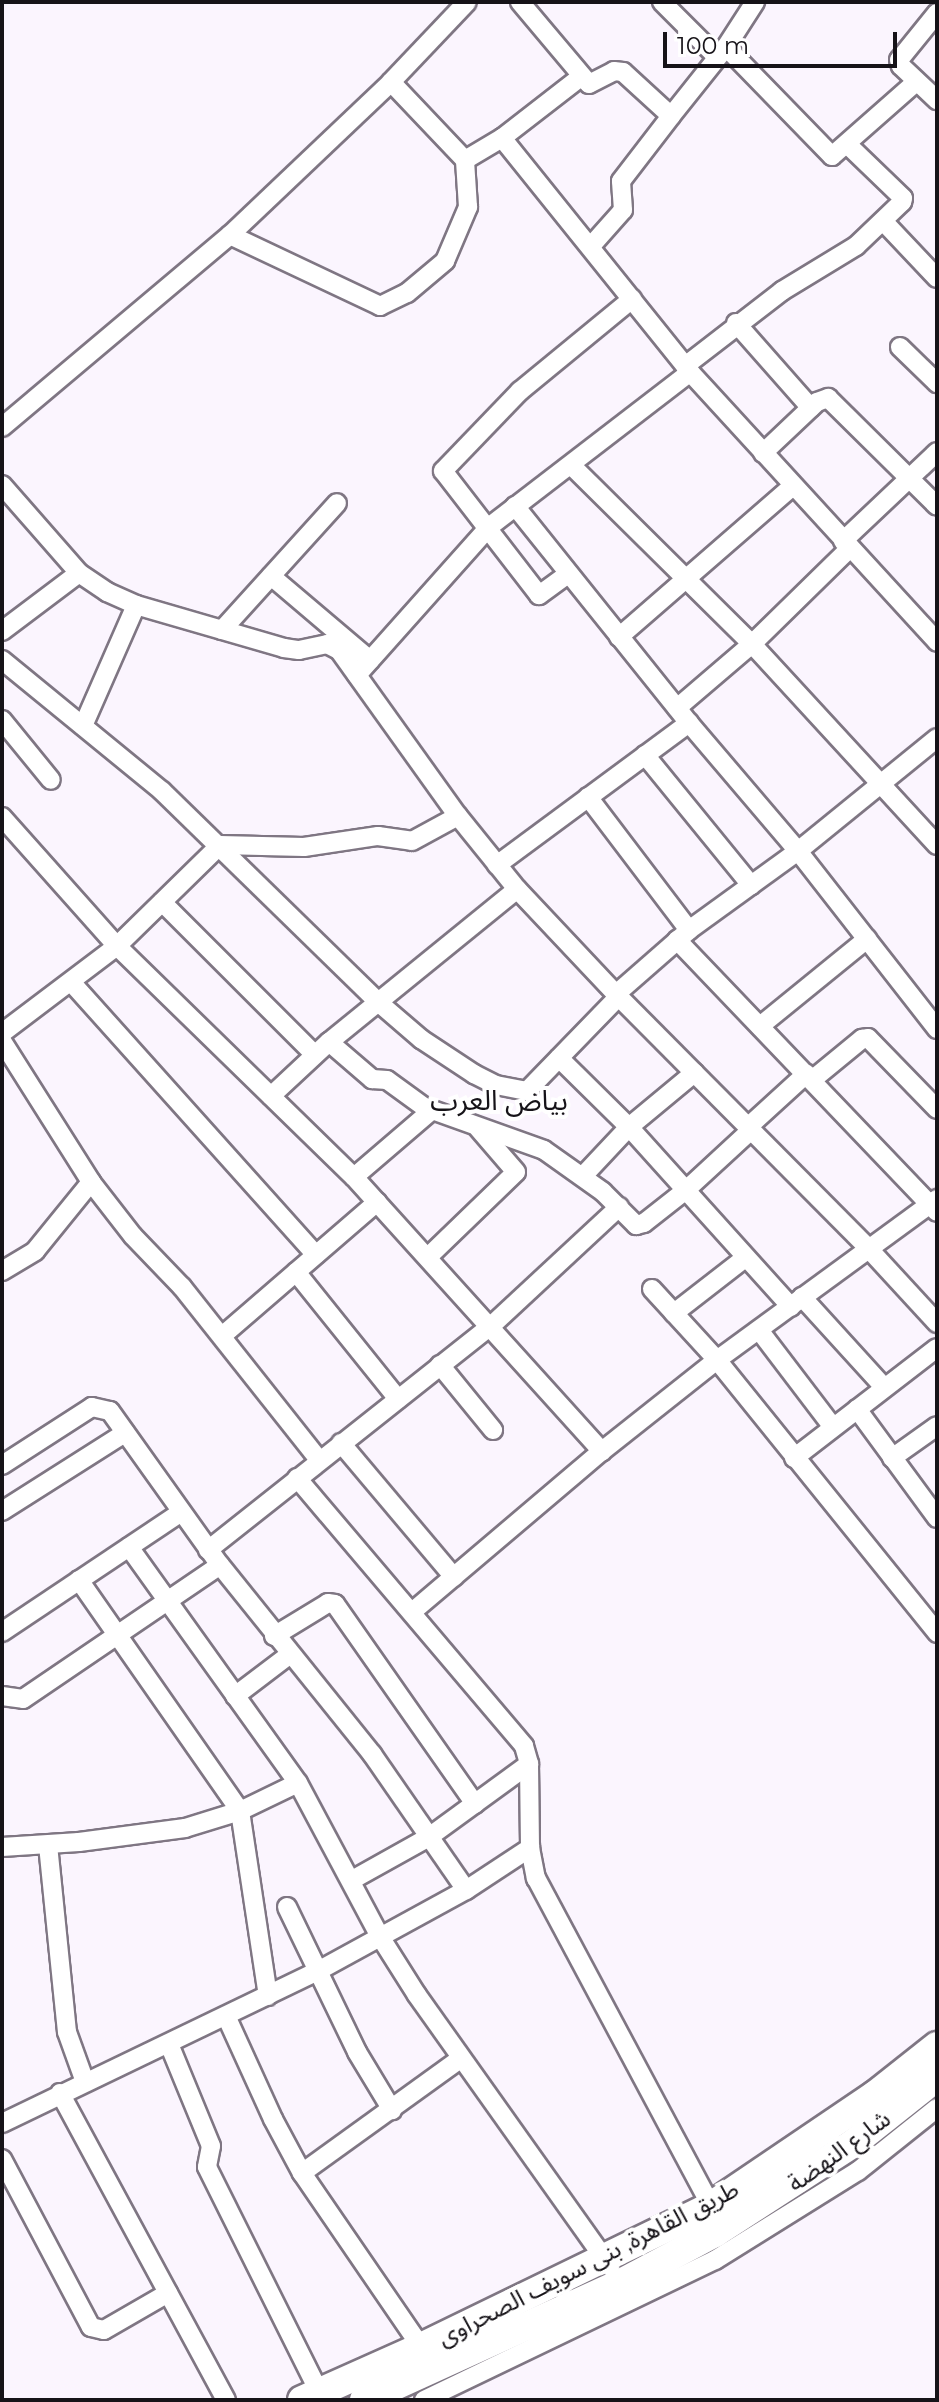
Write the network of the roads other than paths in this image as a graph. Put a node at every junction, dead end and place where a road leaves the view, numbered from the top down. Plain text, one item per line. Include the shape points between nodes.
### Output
1 (467, 2) edge
2 (520, 2) edge
3 (662, 2) edge
4 (745, 6) edge
5 (937, 13) edge
6 (722, 52) junction
7 (582, 76) junction
8 (391, 82) junction
9 (916, 82) junction
10 (937, 100) edge
11 (671, 116) junction
12 (502, 138) junction
13 (848, 145) junction
14 (465, 160) junction
15 (884, 222) junction
16 (230, 235) junction
17 (591, 246) junction
18 (937, 278) edge
19 (632, 299) junction
20 (736, 323) junction
21 (900, 347) dead end
22 (687, 369) junction
23 (937, 383) edge
24 (811, 408) junction
25 (2, 427) edge
26 (937, 452) edge
27 (763, 453) junction
28 (571, 465) junction
29 (911, 478) junction
30 (2, 485) edge
31 (793, 486) junction
32 (337, 503) dead end
33 (515, 506) junction
34 (937, 506) edge
35 (489, 527) junction
36 (847, 545) junction
37 (79, 573) junction
38 (568, 574) junction
39 (271, 576) junction
40 (687, 579) junction
41 (2, 605) edge
42 (136, 605) junction
43 (8, 626) edge
44 (222, 630) junction
45 (619, 637) junction
46 (937, 642) edge
47 (752, 644) junction
48 (2, 660) edge
49 (370, 660) junction
50 (357, 675) junction
51 (683, 716) junction
52 (2, 720) edge
53 (83, 726) junction
54 (937, 738) edge
55 (645, 755) junction
56 (51, 780) dead end
57 (882, 782) junction
58 (588, 797) junction
59 (458, 816) junction
60 (2, 817) edge
61 (220, 845) junction
62 (937, 845) edge
63 (798, 851) junction
64 (497, 865) junction
65 (751, 885) junction
66 (517, 889) junction
67 (162, 902) junction
68 (683, 935) junction
69 (867, 939) junction
70 (117, 946) junction
71 (72, 983) junction
72 (617, 996) junction
73 (378, 1002) junction
74 (760, 1026) junction
75 (937, 1029) edge
76 (2, 1033) edge
77 (2, 1041) edge
78 (322, 1048) junction
79 (559, 1058) junction
80 (694, 1073) junction
81 (809, 1077) junction
82 (271, 1096) junction
83 (937, 1109) edge
84 (431, 1111) junction
85 (476, 1126) junction
86 (629, 1127) junction
87 (750, 1129) junction
88 (583, 1176) junction
89 (354, 1177) junction
90 (91, 1182) junction
91 (686, 1190) junction
92 (377, 1202) junction
93 (935, 1205) edge
94 (619, 1207) junction
95 (868, 1248) junction
96 (316, 1255) junction
97 (428, 1257) junction
98 (745, 1258) junction
99 (2, 1271) edge
100 (296, 1272) junction
101 (652, 1289) dead end
102 (797, 1302) junction
103 (674, 1313) junction
104 (937, 1323) edge
105 (491, 1326) junction
106 (759, 1330) junction
107 (222, 1336) junction
108 (937, 1348) edge
109 (717, 1360) junction
110 (440, 1365) junction
111 (884, 1387) junction
112 (398, 1399) junction
113 (857, 1409) junction
114 (937, 1426) edge
115 (833, 1427) junction
116 (493, 1430) dead end
117 (125, 1433) junction
118 (341, 1443) junction
119 (602, 1451) junction
120 (794, 1458) junction
121 (892, 1458) junction
122 (319, 1460) junction
123 (2, 1465) edge
124 (297, 1478) junction
125 (2, 1511) edge
126 (180, 1513) junction
127 (937, 1518) edge
128 (129, 1547) junction
129 (214, 1557) junction
130 (454, 1577) junction
131 (79, 1580) junction
132 (167, 1603) junction
133 (412, 1612) junction
134 (930, 1612) edge
135 (2, 1632) edge
136 (937, 1633) edge
137 (118, 1635) junction
138 (274, 1636) junction
139 (289, 1655) junction
140 (2, 1696) edge
141 (235, 1696) junction
142 (529, 1764) junction
143 (298, 1783) junction
144 (475, 1804) junction
145 (240, 1811) junction
146 (429, 1837) junction
147 (48, 1845) junction
148 (2, 1847) edge
149 (530, 1848) junction
150 (352, 1880) junction
151 (466, 1890) junction
152 (287, 1907) dead end
153 (379, 1935) junction
154 (316, 1972) junction
155 (268, 1996) junction
156 (227, 2018) junction
157 (169, 2044) junction
158 (937, 2046) edge
159 (460, 2059) junction
160 (937, 2077) edge
161 (85, 2082) junction
162 (60, 2093) junction
163 (937, 2108) edge
164 (392, 2110) junction
165 (2, 2123) edge
166 (2, 2159) edge
167 (302, 2173) junction
168 (711, 2206) junction
169 (604, 2258) junction
170 (657, 2276) junction
171 (168, 2293) junction
172 (622, 2293) junction
173 (421, 2347) junction
174 (407, 2391) edge
175 (311, 2396) edge
176 (226, 2400) edge
177 (364, 2400) edge
178 (424, 2400) edge

1 - 8 street
2 - 7 street
3 - 6 street
4 - 6 street
5 - 9 street via 899,60
6 - 11 street
6 - 13 street via 829,154 835,156
7 - 11 street via 591,84 614,71 623,72
7 - 12 street
8 - 14 street
8 - 16 street
9 - 10 street
9 - 13 street
11 - 17 street via 621,181 623,210
12 - 14 street
12 - 17 street
13 - 15 street via 903,198
14 - 16 street via 468,207 445,261 407,293 380,306
15 - 18 street
15 - 20 street via 856,246
16 - 25 street
17 - 19 street
19 - 22 street
19 - 35 street via 520,391 444,468 443,474
20 - 22 street
20 - 24 street
21 - 23 street
22 - 27 street
22 - 28 street
24 - 27 street
24 - 29 street via 823,398 832,400
26 - 29 street
27 - 31 street
28 - 33 street
28 - 40 street
29 - 34 street
29 - 36 street
30 - 37 street
31 - 36 street
31 - 40 street
32 - 39 street
33 - 35 street
33 - 38 street
35 - 38 street via 539,595
35 - 49 street
36 - 46 street
36 - 47 street
37 - 42 street
37 - 43 street
38 - 45 street
39 - 44 street
39 - 49 street
40 - 45 street
40 - 47 street
41 - 43 street
42 - 44 street
42 - 53 street
44 - 50 street via 292,650 332,646
45 - 51 street
47 - 51 street
47 - 57 street
48 - 53 street
49 - 50 street
50 - 59 street
51 - 55 street
51 - 63 street
52 - 56 street
53 - 61 street
54 - 57 street
55 - 58 street
55 - 65 street
57 - 62 street
57 - 63 street
58 - 64 street
58 - 68 street
59 - 61 street via 412,841 378,836 304,847
59 - 64 street
60 - 70 street
61 - 67 street
61 - 73 street
63 - 65 street
63 - 69 street
64 - 66 street
65 - 68 street
66 - 72 street
66 - 73 street
67 - 70 street
67 - 78 street
68 - 72 street
68 - 74 street
69 - 74 street
69 - 75 street
70 - 71 street
70 - 82 street
71 - 76 street
71 - 96 street
72 - 79 street
72 - 80 street
73 - 78 street
73 - 79 street via 421,1039 496,1085 527,1091
74 - 81 street
77 - 90 street
78 - 82 street
78 - 84 street via 372,1079 387,1080
79 - 86 street
80 - 86 street
80 - 87 street
81 - 83 street via 868,1038
81 - 87 street
81 - 93 street
82 - 89 street
84 - 85 street
84 - 89 street
85 - 88 street via 534,1145
85 - 97 street via 516,1172
86 - 88 street
86 - 91 street
87 - 91 street
87 - 95 street
88 - 94 street
89 - 92 street
90 - 99 street via 35,1251
90 - 107 street
91 - 94 street via 640,1226
91 - 98 street
92 - 96 street
92 - 97 street
93 - 95 street
94 - 105 street
95 - 102 street
95 - 104 street
96 - 100 street
97 - 105 street
98 - 102 street
98 - 103 street
100 - 107 street
100 - 112 street
101 - 103 street
102 - 106 street
102 - 111 street
103 - 109 street
105 - 110 street
105 - 119 street
106 - 109 street
106 - 115 street
107 - 122 street
108 - 111 street
109 - 119 street
109 - 120 street
110 - 112 street
110 - 116 street
111 - 113 street
112 - 118 street
113 - 115 street
113 - 121 street
114 - 121 street
115 - 120 street
117 - 123 street via 110,1411 92,1407
117 - 125 street
117 - 126 street
118 - 122 street
118 - 130 street
119 - 130 street
120 - 134 street
121 - 127 street
122 - 124 street
124 - 129 street
124 - 133 street
126 - 128 street
126 - 129 street
128 - 131 street
128 - 132 street
129 - 132 street
129 - 138 street
130 - 133 street
131 - 135 street
131 - 137 street
132 - 137 street
132 - 141 street
133 - 142 street via 516,1732
134 - 136 street
137 - 140 street via 23,1699
137 - 145 street
138 - 139 street
138 - 144 street via 328,1603 335,1604
139 - 141 street
139 - 146 street via 372,1754
141 - 143 street
142 - 144 street
142 - 149 street
143 - 145 street
143 - 150 street
144 - 146 street
145 - 147 street via 163,1832
145 - 155 street
146 - 150 street
146 - 151 street
147 - 148 street
147 - 161 street via 67,2032
149 - 151 street
149 - 168 street via 536,1878
150 - 153 street
151 - 153 street
152 - 154 street
153 - 154 street
153 - 159 street
154 - 155 street
154 - 164 street
155 - 156 street
156 - 157 street
156 - 167 street
157 - 161 street
157 - 175 street via 211,2146 207,2167
158 - 168 main road, طريق القاهرة, بنى سويف الصحراوى via 863,2104
159 - 164 street
159 - 169 street
160 - 170 main road, طريق القاهرة, بنى سويف الصحراوى via 855,2142
161 - 162 street
162 - 165 street
162 - 171 street
163 - 170 street, شارع النهضة via 858,2171 779,2222 715,2260
164 - 167 street
166 - 171 street via 91,2327 104,2330
167 - 173 street
168 - 169 main road, طريق القاهرة, بنى سويف الصحراوى
169 - 172 street
169 - 173 main road, طريق القاهرة, بنى سويف الصحراوى
170 - 172 main road, طريق القاهرة, بنى سويف الصحراوى
171 - 176 street
172 - 174 main road, طريق القاهرة, بنى سويف الصحراوى
172 - 178 street
173 - 175 main road, طريق القاهرة, بنى سويف الصحراوى
174 - 177 main road, طريق القاهرة, بنى سويف الصحراوى

